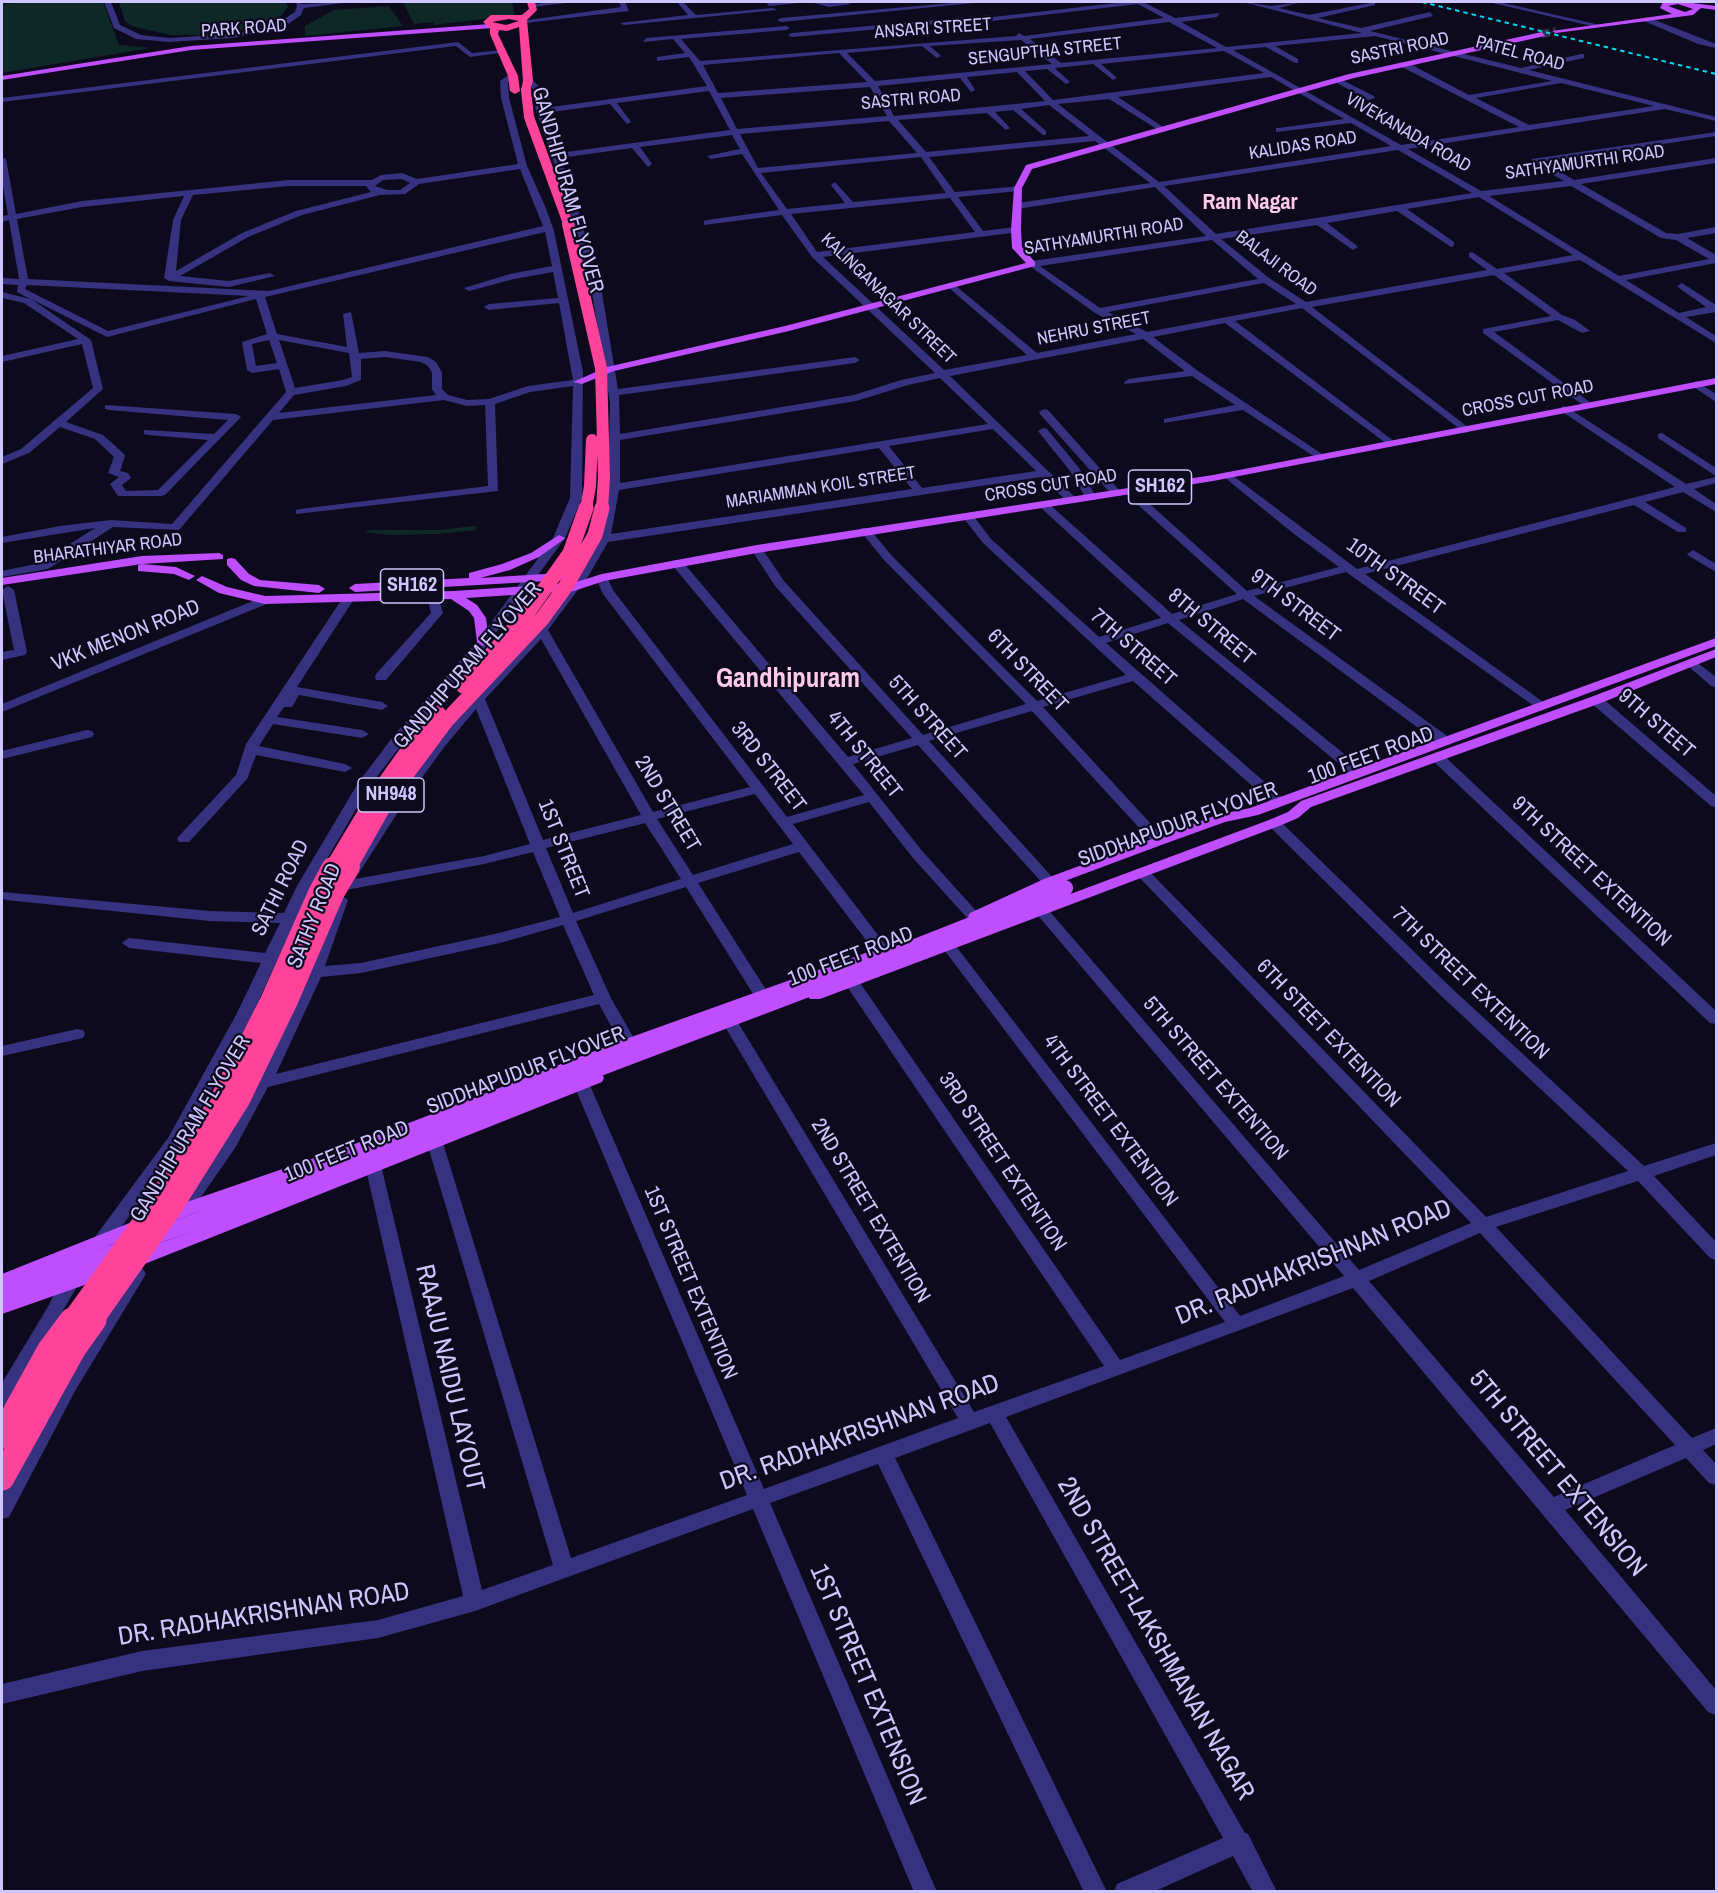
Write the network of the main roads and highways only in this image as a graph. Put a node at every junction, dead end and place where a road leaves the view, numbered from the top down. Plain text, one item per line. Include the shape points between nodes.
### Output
1 (512, 2) edge
2 (1653, 2) edge
3 (531, 3) edge
4 (1671, 4) edge
5 (1696, 7) junction
6 (1716, 8) edge
7 (1682, 13) junction
8 (524, 21) junction
9 (492, 23) junction
10 (1546, 32) junction
11 (2, 78) edge
12 (520, 85) junction
13 (1032, 264) joint
14 (1716, 381) edge
15 (578, 382) road end
16 (559, 538) road end
17 (219, 557) junction
18 (231, 562) junction
19 (189, 576) junction
20 (202, 580) junction
21 (579, 581) junction
22 (445, 585) junction
23 (4, 588) edge
24 (454, 595) junction
25 (483, 642) road end
26 (1716, 642) edge
27 (1716, 652) edge
28 (1264, 818) junction
29 (1065, 888) junction
30 (728, 1018) junction
31 (2, 1281) edge
32 (2, 1294) edge
33 (2, 1307) edge
34 (2, 1436) edge
35 (2, 1478) edge

1 - 9 highway
2 - 4 main road
3 - 8 highway via 533,10
4 - 5 main road
4 - 7 main road
4 - 10 main road, SASTRI ROAD via 1659,15
5 - 6 main road
5 - 7 main road, SASTRI ROAD via 1693,13
7 - 10 main road, SASTRI ROAD
8 - 9 highway via 509,16
8 - 12 highway, NH948
9 - 11 main road, PARK ROAD via 191,48
9 - 12 highway, NH948
10 - 13 main road, SASTRI ROAD via 1338,80 1029,166 1018,188 1016,230 1017,248
12 - 34 highway, GANDHIPURAM FLYOVER / NH948, bridge via 519,117 564,244 593,390 590,486 579,532 563,564 526,615 417,739 374,798 318,893 270,1001 219,1101 154,1206 49,1351
12 - 35 highway, GANDHIPURAM FLYOVER / NH948, bridge via 571,231 601,368 604,477 602,511 595,535 567,586 542,619 447,720 388,799 334,894 288,1003 240,1100 171,1210 74,1348
13 - 15 main road, SATHYAMURTHI ROAD via 758,336 611,369
14 - 21 main road, CROSS CUT ROAD / SH162 via 1228,475 865,530
16 - 22 main road via 535,555
17 - 18 main road, BHARATHIYAR ROAD / SH162
17 - 19 main road, BHARATHIYAR ROAD via 194,563 187,572
17 - 23 main road, BHARATHIYAR ROAD / SH162 via 142,560
18 - 20 main road via 232,570 227,574
18 - 22 main road, SH162 via 245,577 258,583 299,589
19 - 20 main road, BHARATHIYAR ROAD / SH162
19 - 23 main road, BHARATHIYAR ROAD / SH162 via 147,567
20 - 24 main road, SH162 via 258,599
21 - 22 main road, SH162 via 529,579
21 - 24 main road, SH162 via 519,592
24 - 25 main road via 480,618
26 - 28 main road, 100 FEET ROAD via 1280,802
27 - 28 main road, 100 FEET ROAD via 1596,700 1306,804 1293,815
28 - 29 main road, SIDDHAPUDUR FLYOVER
28 - 29 main road, SIDDHAPUDUR FLYOVER via 1230,821 1083,876
28 - 30 main road, 100 FEET ROAD via 1142,872 851,981
28 - 30 main road, 100 FEET ROAD via 1222,818 1049,882 974,917 762,996
29 - 32 main road, SIDDHAPUDUR FLYOVER, bridge
30 - 31 main road, 100 FEET ROAD via 628,1044 358,1149 104,1238
30 - 33 main road, 100 FEET ROAD via 581,1083 324,1187

